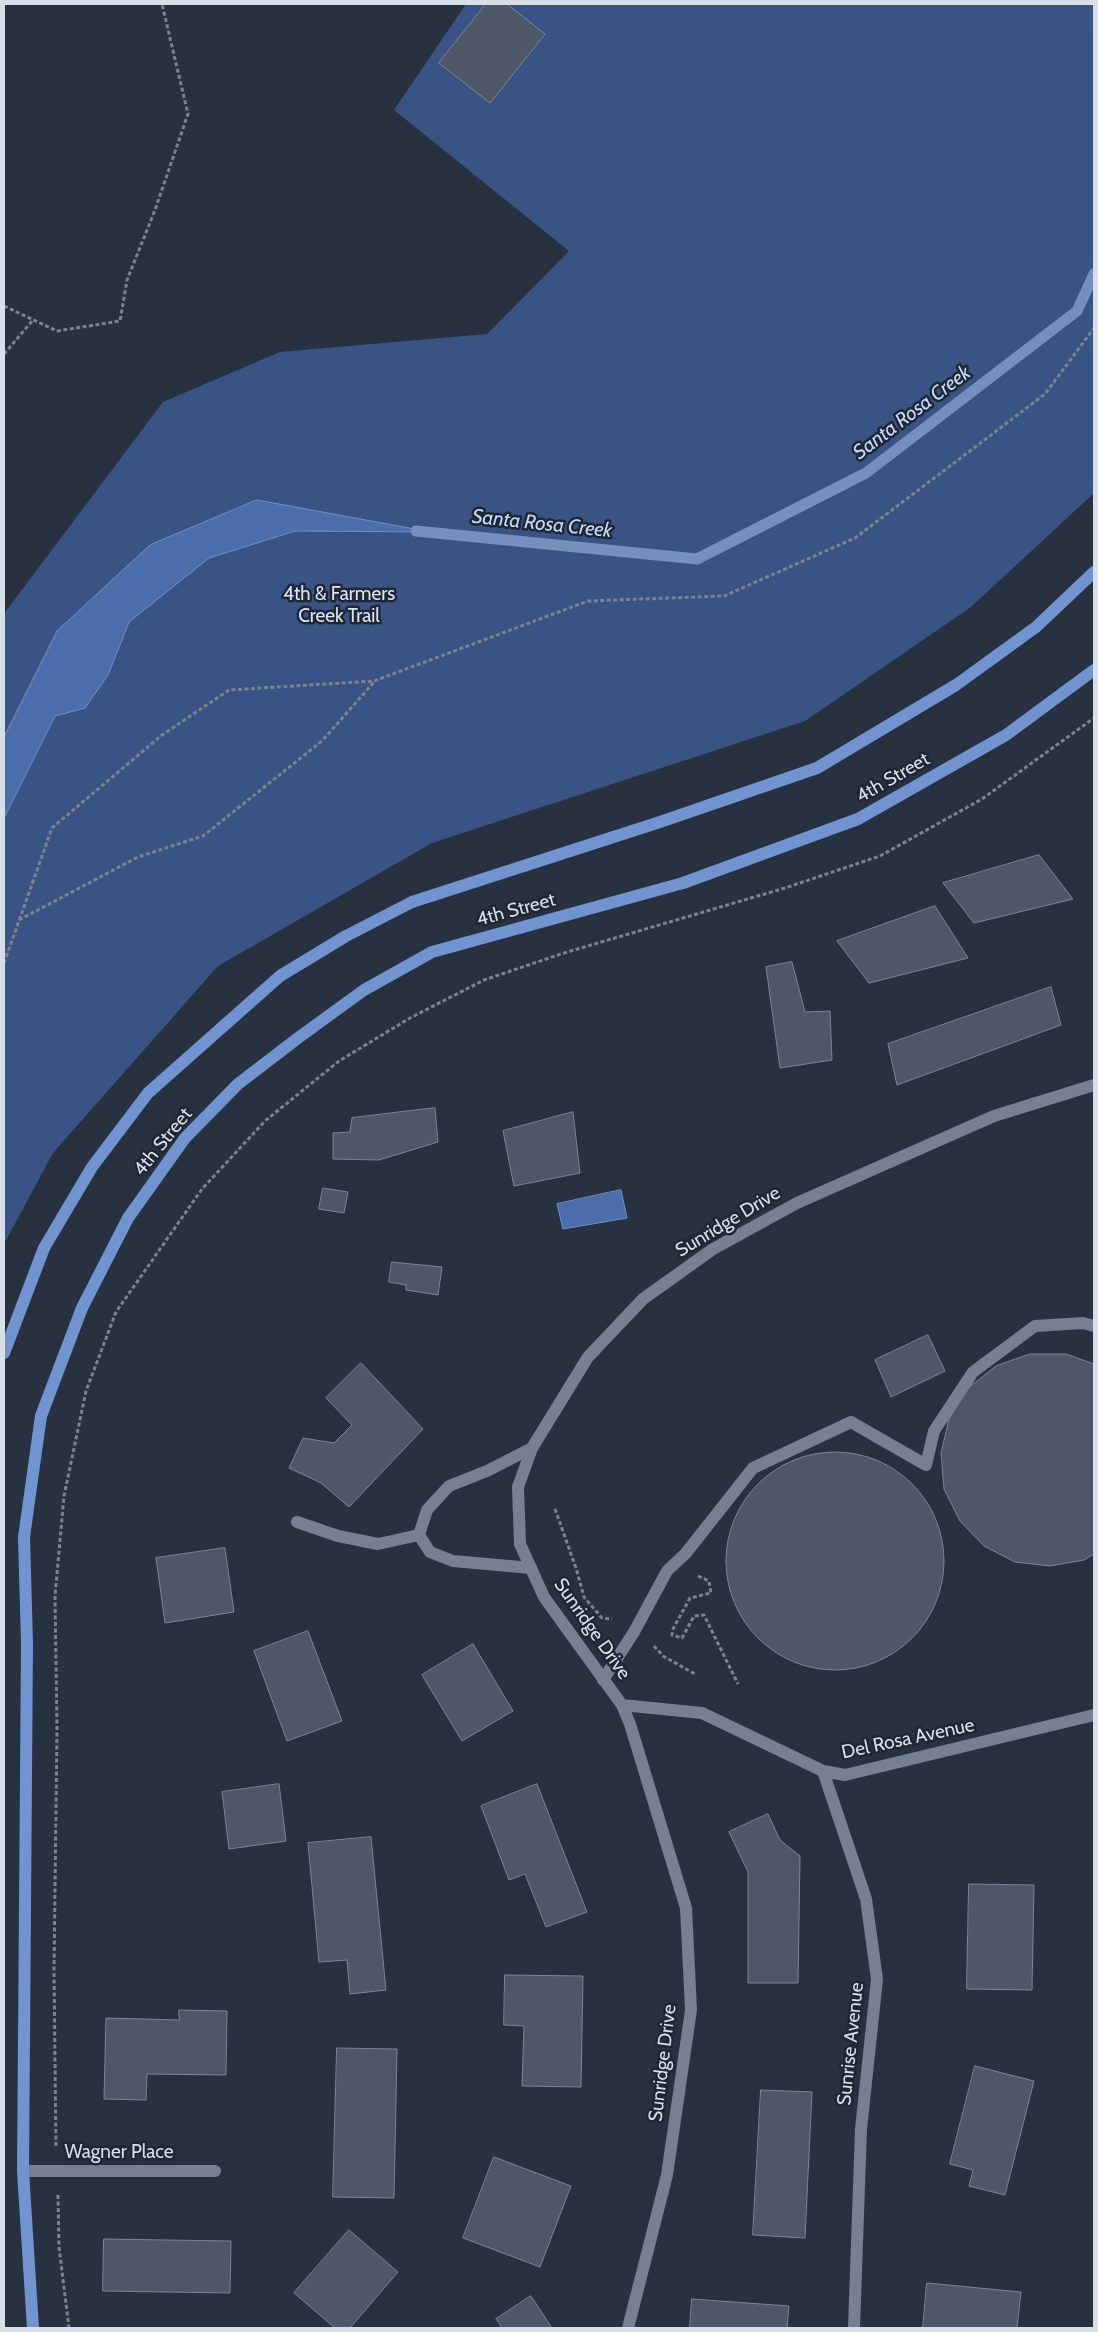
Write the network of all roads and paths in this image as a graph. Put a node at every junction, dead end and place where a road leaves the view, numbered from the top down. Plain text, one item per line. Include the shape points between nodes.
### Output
1 (162, 4) edge
2 (4, 306) edge
3 (34, 320) junction
4 (1094, 328) edge
5 (4, 354) edge
6 (1094, 572) edge
7 (1094, 670) edge
8 (374, 681) junction
9 (1094, 718) edge
10 (19, 920) junction
11 (4, 963) edge
12 (1094, 1085) edge
13 (1094, 1326) edge
14 (4, 1353) edge
15 (532, 1448) junction
16 (555, 1510) dead end
17 (297, 1522) dead end
18 (419, 1536) junction
19 (531, 1568) junction
20 (692, 1577) dead end
21 (620, 1614) dead end
22 (652, 1643) dead end
23 (695, 1674) dead end
24 (603, 1680) junction
25 (738, 1684) dead end
26 (622, 1706) junction
27 (1094, 1715) edge
28 (823, 1772) junction
29 (23, 2171) junction
30 (57, 2171) junction
31 (215, 2171) dead end
32 (33, 2328) edge
33 (69, 2328) edge
34 (628, 2328) edge
35 (854, 2328) edge

1 - 3 path via 188,114 127,280 120,321 57,331
2 - 3 path
3 - 5 path
4 - 8 path via 1045,394 855,538 724,596 588,601
6 - 14 main road, 4th Street via 1036,627 956,685 817,768 412,902 346,936 280,976 148,1093 92,1168 44,1248
7 - 29 main road, 4th Street via 1006,735 858,819 683,883 432,952 364,990 238,1084 185,1138 162,1170 128,1218 82,1308 41,1416 24,1537 27,1643
8 - 10 path via 322,741 203,836 138,857
8 - 10 path via 228,690 162,735 52,828
9 - 30 path via 982,799 880,856 493,977 410,1018 339,1061 265,1121 202,1189 116,1312 86,1391 64,1496 55,1596
10 - 11 path
12 - 15 street, Sunridge Drive via 994,1116 797,1203 713,1249 643,1299 588,1357
13 - 24 street via 1083,1323 1035,1326 973,1372 934,1431 926,1465 850,1422 753,1468 686,1553 666,1571 634,1632
15 - 18 street via 449,1486 427,1510
15 - 19 street, Sunridge Drive via 518,1487 520,1544
16 - 21 path via 584,1598 602,1618 613,1619
17 - 18 street via 338,1536 378,1544
18 - 19 street via 430,1552 452,1561
19 - 24 street, Sunridge Drive via 544,1597
20 - 25 path via 709,1581 711,1593 690,1598 672,1635 682,1638 694,1616 704,1615
22 - 23 path via 662,1656
24 - 26 street, Sunridge Drive
26 - 28 street, Del Rosa Avenue via 702,1713
26 - 34 street, Sunridge Drive via 686,1908 691,2010 667,2175
27 - 28 street, Del Rosa Avenue via 845,1775
28 - 35 street, Sunrise Avenue via 866,1899 878,1979 860,2129
29 - 30 street, Wagner Place
29 - 32 main road, 4th Street
30 - 31 street, Wagner Place
30 - 33 path via 59,2247

